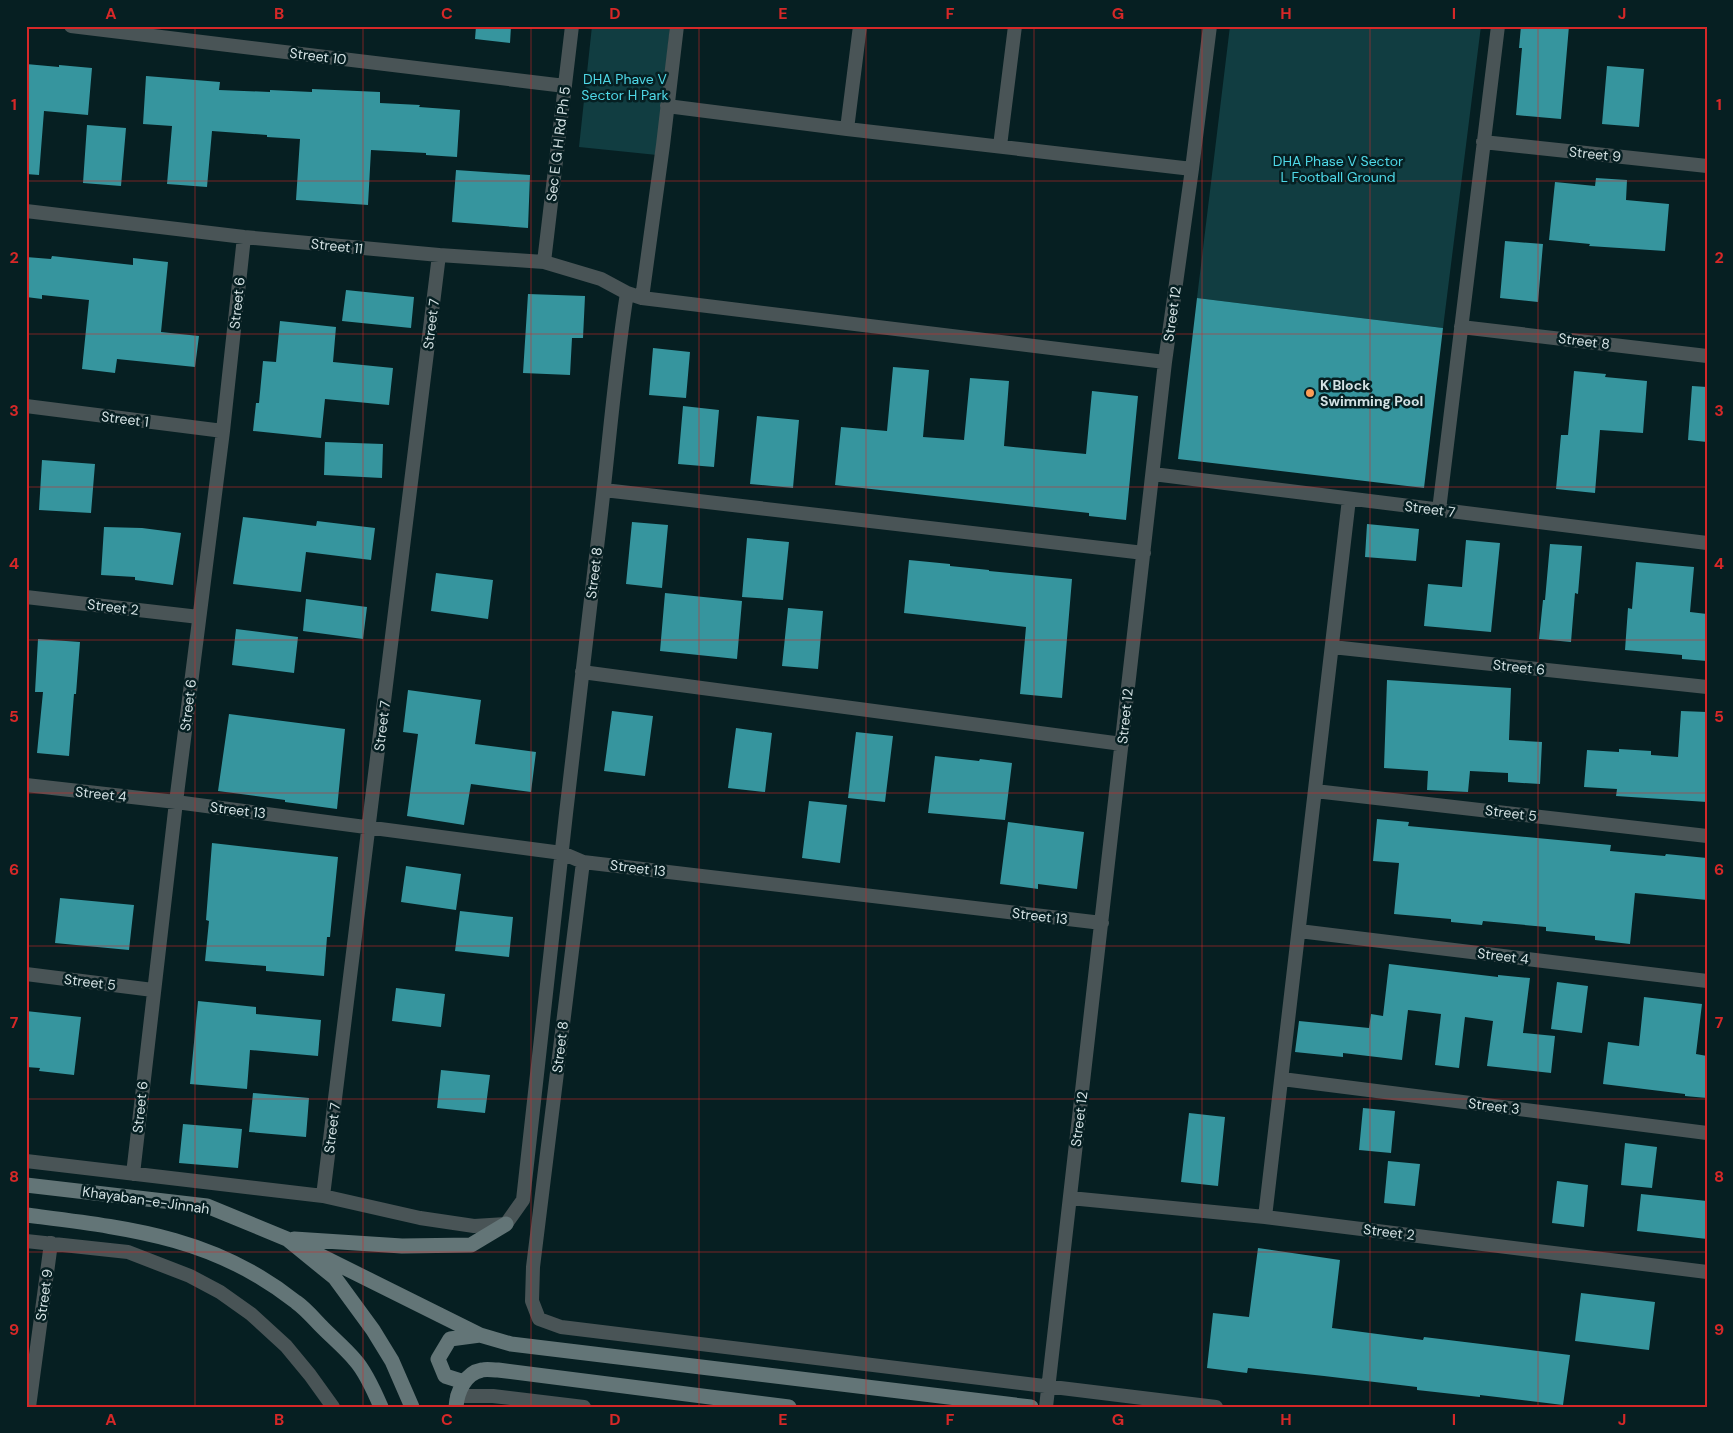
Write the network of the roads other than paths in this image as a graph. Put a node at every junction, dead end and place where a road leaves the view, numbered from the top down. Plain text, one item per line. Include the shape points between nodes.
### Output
1 (71, 26) edge
2 (572, 26) edge
3 (677, 26) edge
4 (860, 26) edge
5 (1015, 26) edge
6 (1210, 26) edge
7 (1498, 26) edge
8 (565, 86) junction
9 (667, 106) junction
10 (847, 129) junction
11 (1483, 142) junction
12 (1000, 146) junction
13 (1707, 166) edge
14 (1192, 169) junction
15 (26, 210) edge
16 (244, 237) junction
17 (439, 256) junction
18 (544, 262) junction
19 (627, 294) junction
20 (642, 298) junction
21 (1461, 326) junction
22 (1707, 356) edge
23 (1165, 362) junction
24 (26, 406) edge
25 (223, 431) junction
26 (1153, 474) junction
27 (604, 490) junction
28 (1349, 499) junction
29 (1439, 510) junction
30 (1707, 543) edge
31 (1144, 552) junction
32 (26, 597) edge
33 (199, 617) junction
34 (1332, 646) junction
35 (582, 672) junction
36 (1707, 687) edge
37 (1122, 744) junction
38 (26, 786) edge
39 (1315, 790) junction
40 (176, 802) junction
41 (369, 827) junction
42 (1707, 836) edge
43 (562, 853) junction
44 (583, 862) junction
45 (1102, 923) junction
46 (1299, 931) junction
47 (26, 974) edge
48 (1707, 981) edge
49 (153, 990) junction
50 (1282, 1079) junction
51 (1707, 1133) edge
52 (26, 1161) edge
53 (133, 1174) junction
54 (26, 1184) edge
55 (323, 1196) junction
56 (1070, 1198) junction
57 (26, 1215) edge
58 (1265, 1217) junction
59 (506, 1224) junction
60 (132, 1230) junction
61 (288, 1239) junction
62 (26, 1240) edge
63 (51, 1243) junction
64 (128, 1252) junction
65 (1707, 1272) edge
66 (480, 1335) junction
67 (464, 1382) junction
68 (1049, 1386) junction
69 (456, 1401) edge
70 (29, 1407) edge
71 (333, 1407) edge
72 (381, 1407) edge
73 (412, 1407) edge
74 (584, 1407) edge
75 (789, 1407) edge
76 (1031, 1407) edge
77 (1046, 1407) edge
78 (1216, 1407) edge

1 - 8 street, Street 10
2 - 8 street, Sec E G H Rd Ph 5
3 - 9 street
4 - 10 street
5 - 12 street
6 - 14 street, Street 12
7 - 11 street
8 - 18 street, Sec E G H Rd Ph 5
9 - 10 street
9 - 20 street
10 - 12 street
11 - 13 street, Street 9
11 - 21 street
12 - 14 street
14 - 23 street, Street 12
15 - 16 street, Street 11
16 - 17 street, Street 11
16 - 25 street, Street 6
17 - 18 street, Street 11
17 - 41 street, Street 7
18 - 19 street, Street 11 via 601,279
19 - 20 street, Street 11
19 - 27 street, Street 8
20 - 23 street, Street 11
21 - 22 street, Street 8
21 - 29 street
23 - 26 street, Street 12
24 - 25 street, Street 1
25 - 33 street, Street 6
26 - 28 street, Street 7
26 - 31 street, Street 12
27 - 31 street
27 - 35 street, Street 8
28 - 29 street, Street 7
28 - 34 street
29 - 30 street, Street 7
31 - 37 street, Street 12
32 - 33 street, Street 2
33 - 40 street, Street 6
34 - 36 street, Street 6
34 - 39 street
35 - 37 street
35 - 43 street, Street 8
37 - 45 street, Street 12
38 - 40 street, Street 4
39 - 42 street, Street 5
39 - 46 street
40 - 41 street, Street 13
40 - 49 street, Street 6
41 - 43 street, Street 13
41 - 55 street, Street 7
43 - 44 street, Street 13
43 - 59 street, Street 8 via 523,1200
44 - 45 street, Street 13
44 - 68 street, Street 8 via 533,1267 532,1301 539,1319 561,1327
45 - 56 street, Street 12
46 - 48 street, Street 4
46 - 50 street
47 - 49 street, Street 5
49 - 53 street, Street 6
50 - 51 street, Street 3
50 - 58 street
52 - 53 street
53 - 55 street
54 - 61 main road, Khayaban-e-Jinnah via 207,1206
55 - 59 street via 420,1218 474,1226
56 - 58 street, Street 2
56 - 68 street, Street 12
57 - 60 main road
58 - 65 street, Street 2
59 - 61 main road via 471,1245 402,1246
60 - 64 street
60 - 72 main road via 179,1241 225,1257 297,1302 356,1362
61 - 66 main road
61 - 73 main road, Khayaban-e-Jinnah via 335,1278 392,1361
62 - 63 street
63 - 64 street
63 - 70 street, Street 9
64 - 71 street via 190,1276 251,1314 286,1346
66 - 67 main road via 450,1339 438,1359 445,1376
66 - 76 main road via 511,1344
67 - 69 main road
67 - 75 main road via 480,1370 498,1370
68 - 77 street, Street 12
68 - 78 street, Street 8
69 - 74 street via 493,1396

